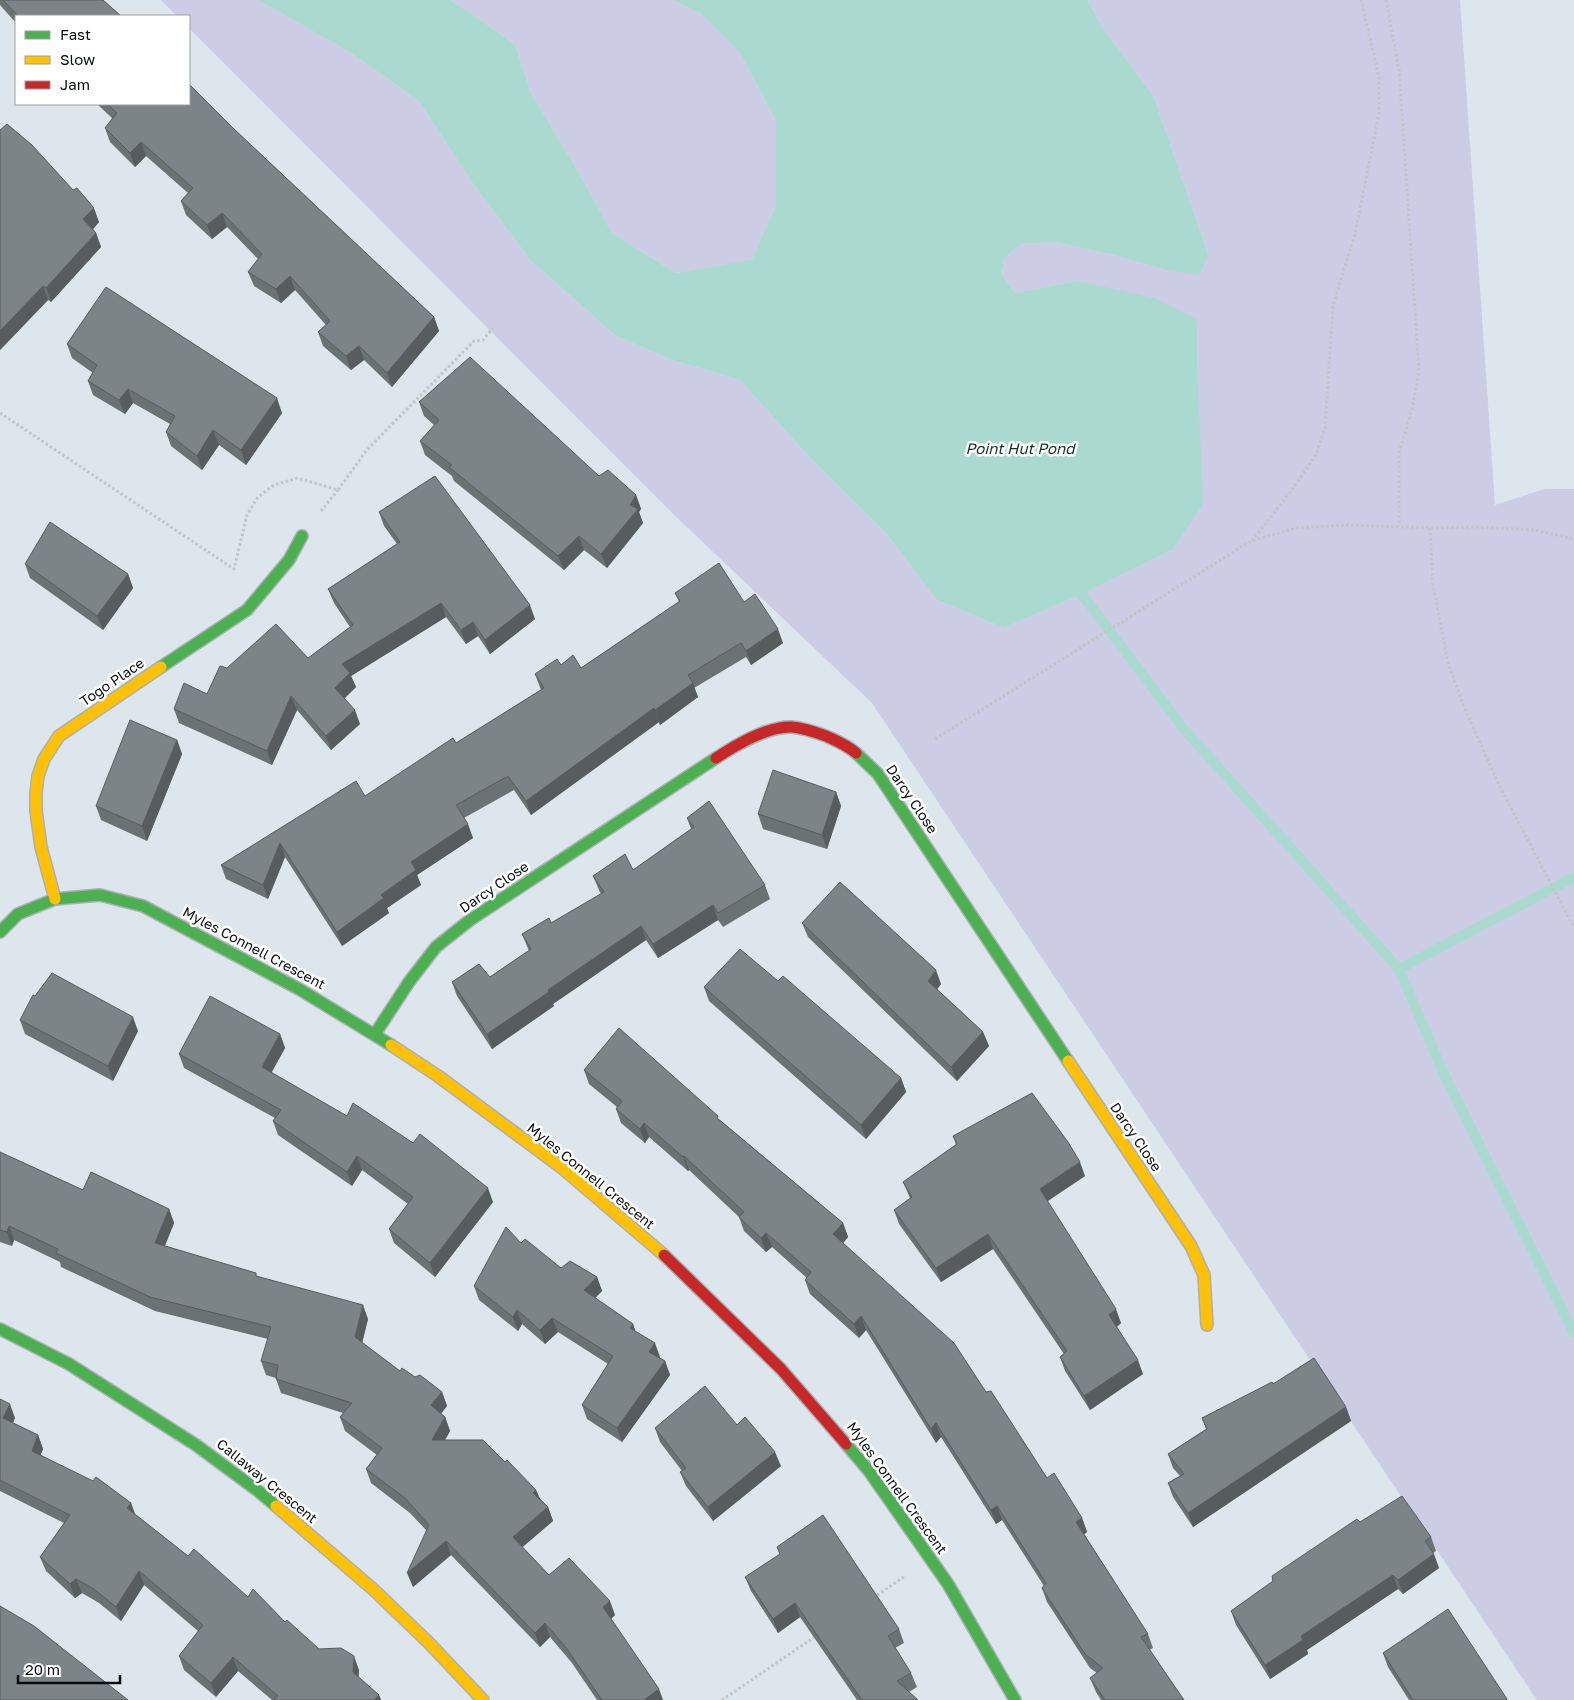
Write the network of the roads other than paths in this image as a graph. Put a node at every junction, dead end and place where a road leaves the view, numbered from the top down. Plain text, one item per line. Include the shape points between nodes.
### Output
1 (302, 536) dead end
2 (55, 899) junction
3 (0, 932) edge
4 (375, 1034) junction
5 (1207, 1325) dead end
6 (0, 1329) edge
7 (482, 1700) edge
8 (1015, 1700) edge

1 - 2 street, Togo Place via 289,560 247,610 59,736 44,760 36,788 37,832
2 - 3 street, Myles Connell Crescent via 18,914
2 - 4 street, Myles Connell Crescent via 100,895 143,906 299,989
4 - 5 street, Darcy Close via 436,947 470,920 736,745 772,730 811,730 847,745 878,774 1190,1246 1204,1276
4 - 8 street, Myles Connell Crescent via 561,1167 678,1268 781,1369 869,1472 948,1584
6 - 7 street, Callaway Crescent via 69,1364 196,1445 257,1490 374,1590

